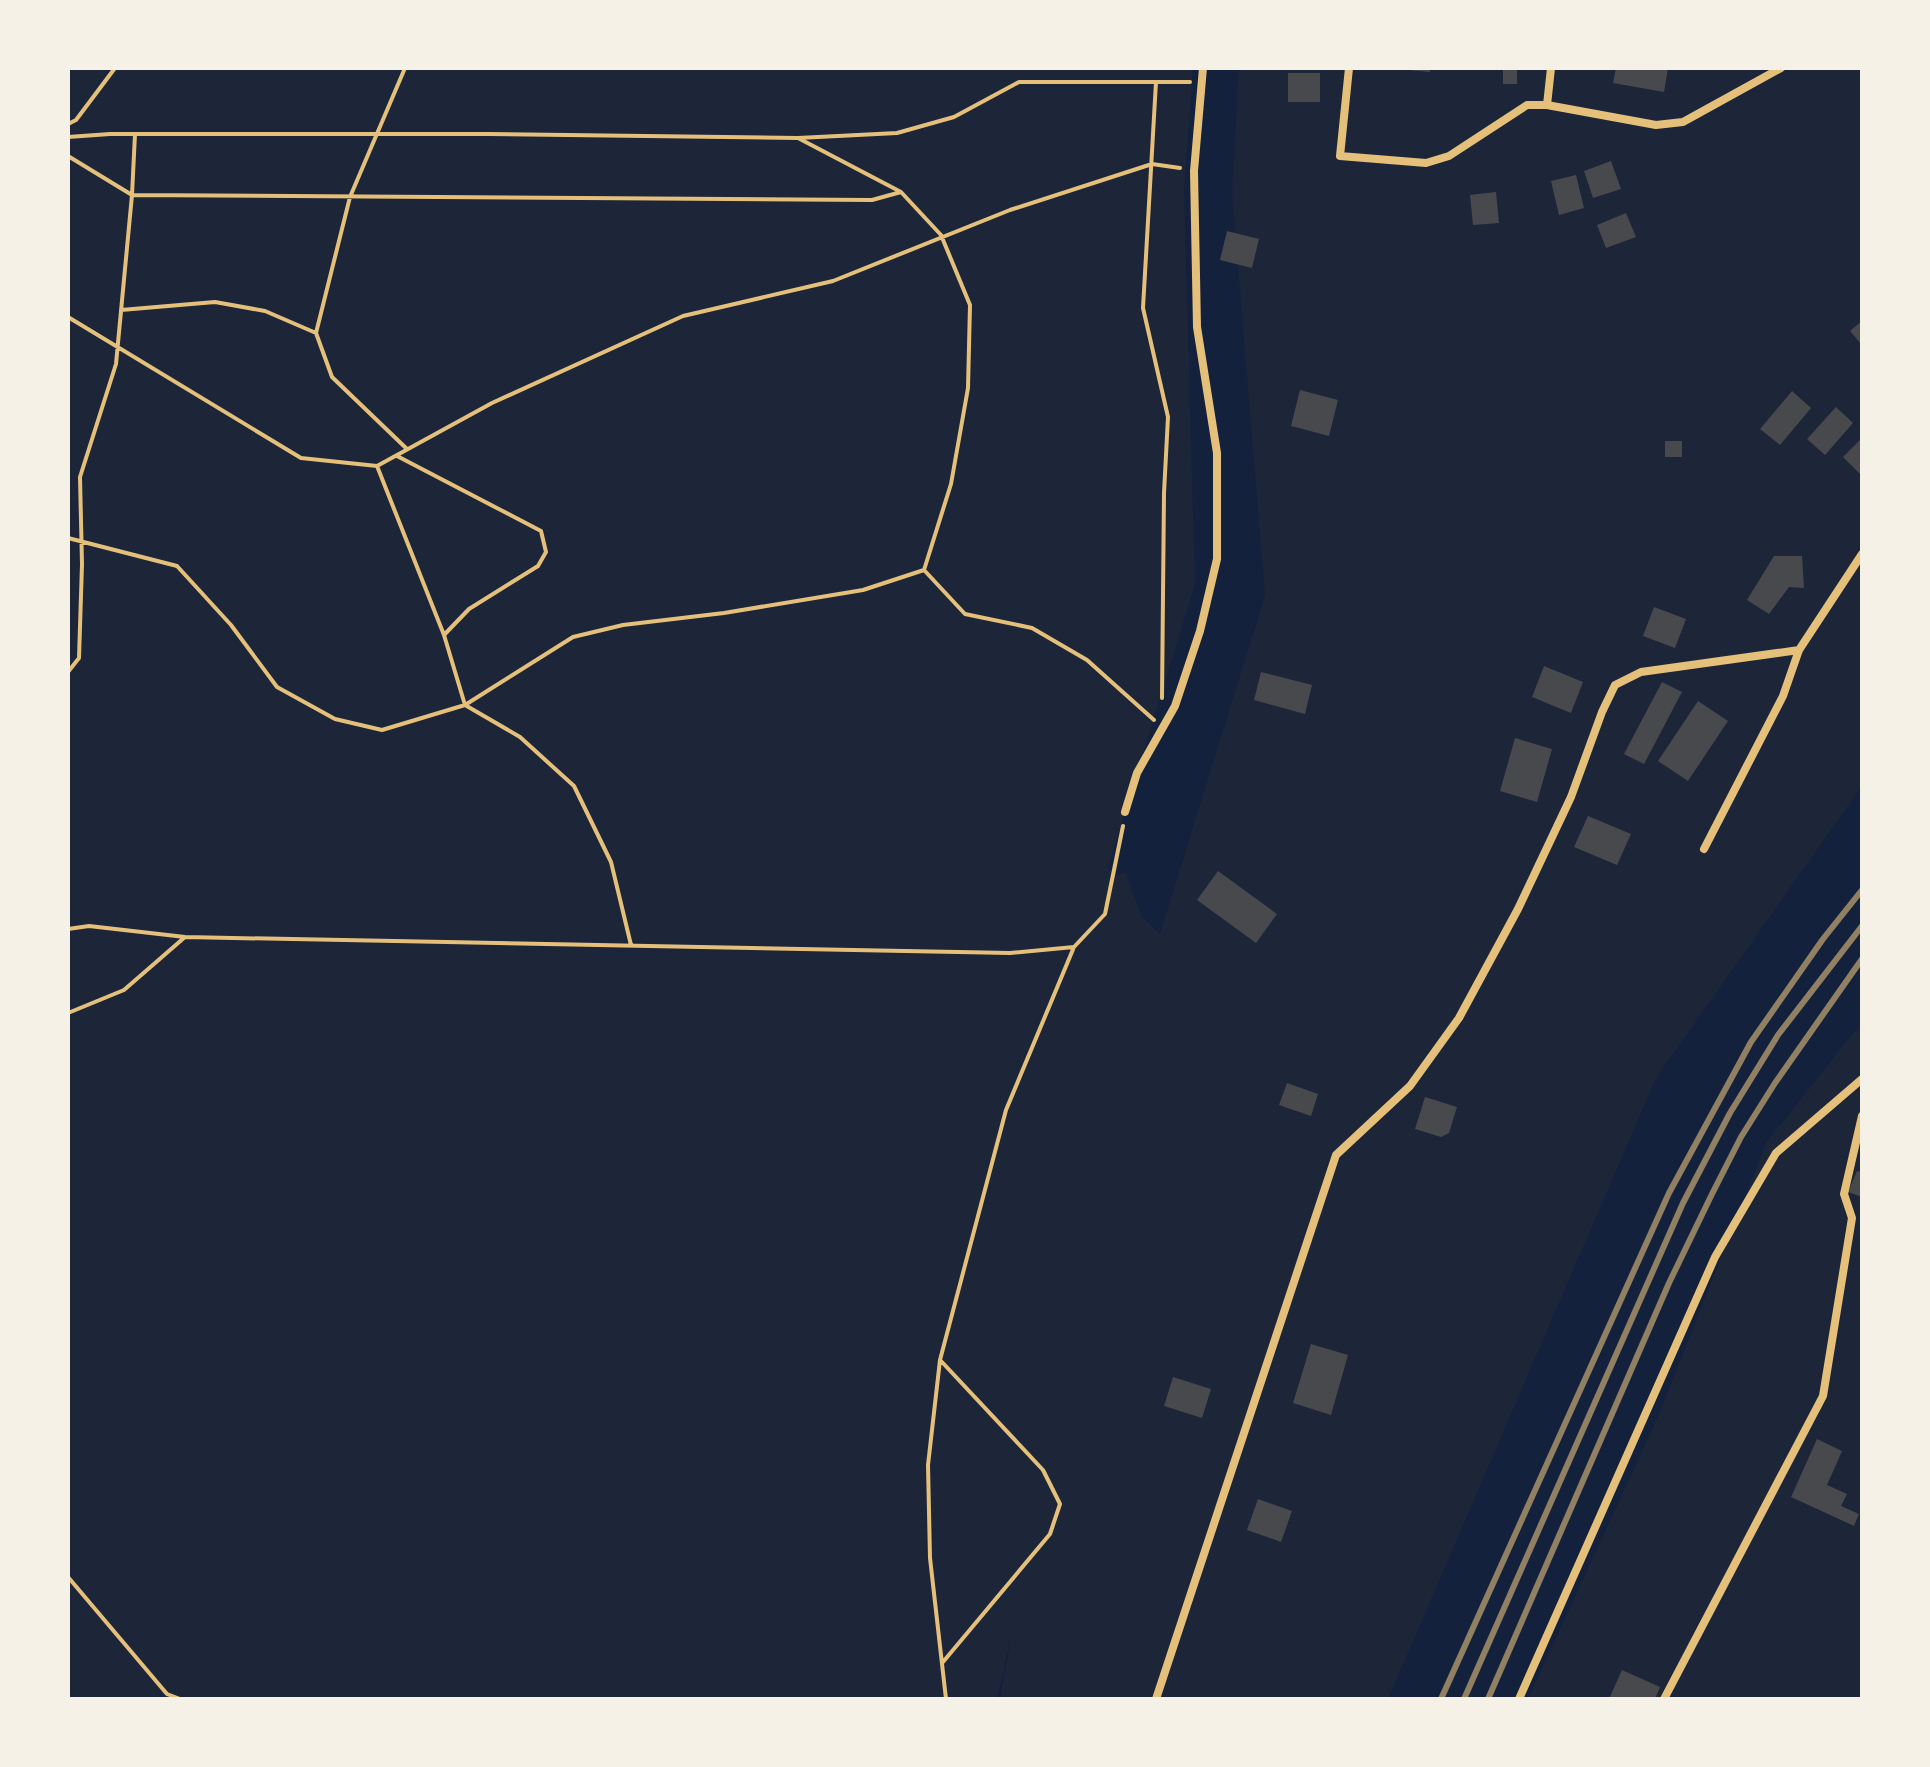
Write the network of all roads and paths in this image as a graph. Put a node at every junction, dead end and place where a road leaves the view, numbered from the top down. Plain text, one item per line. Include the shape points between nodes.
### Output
1 (115, 68) edge
2 (405, 68) edge
3 (1203, 68) edge
4 (1349, 68) edge
5 (1551, 68) edge
6 (1781, 68) edge
7 (1767, 72) edge
8 (1156, 82) junction
9 (1202, 82) junction
10 (1547, 105) junction
11 (68, 124) edge
12 (135, 134) junction
13 (378, 134) junction
14 (68, 137) edge
15 (798, 138) junction
16 (68, 156) edge
17 (1152, 164) junction
18 (1194, 171) junction
19 (901, 192) junction
20 (132, 195) junction
21 (350, 197) junction
22 (941, 235) junction
23 (121, 310) junction
24 (68, 317) edge
25 (316, 333) junction
26 (118, 348) junction
27 (407, 449) junction
28 (396, 455) junction
29 (377, 466) junction
30 (68, 538) edge
31 (81, 542) junction
32 (1862, 554) edge
33 (924, 570) junction
34 (444, 635) junction
35 (1799, 650) junction
36 (68, 672) edge
37 (1162, 698) dead end
38 (465, 705) junction
39 (1163, 728) junction
40 (1125, 812) joint
41 (1704, 849) dead end
42 (68, 929) edge
43 (185, 937) junction
44 (631, 945) junction
45 (1074, 947) junction
46 (68, 1013) edge
47 (1862, 1079) edge
48 (1862, 1116) edge
49 (940, 1360) junction
50 (68, 1577) edge
51 (943, 1662) junction
52 (180, 1699) edge
53 (946, 1699) edge
54 (1156, 1699) edge
55 (1519, 1699) edge
56 (1664, 1699) edge

1 - 11 path
2 - 13 path
3 - 9 street
4 - 10 street via 1340,156 1426,163 1449,156 1527,105
5 - 10 street
6 - 7 street
7 - 10 street via 1683,122 1656,125
8 - 9 path
8 - 15 path via 1019,82 954,117 897,133
8 - 17 path
9 - 18 street
12 - 13 path
12 - 14 path
12 - 20 path
13 - 15 path
13 - 21 path
15 - 19 path
16 - 20 path
17 - 18 path
17 - 22 path
17 - 37 path via 1143,308 1168,417
18 - 39 street via 1197,327 1217,453 1217,559 1200,631
19 - 21 path via 872,200
19 - 22 path
20 - 21 path
20 - 23 path
21 - 25 path
22 - 27 path via 833,281 683,316 492,403
22 - 33 path via 970,305 968,388 951,484
23 - 25 path via 215,302 265,311
23 - 26 path
24 - 26 path
25 - 27 path via 332,377
26 - 29 path via 301,458
26 - 31 path via 80,477
27 - 28 path
28 - 29 path
28 - 34 path via 541,531 546,552 538,566 469,609
29 - 34 path
30 - 31 path
31 - 36 path via 79,658
31 - 38 path via 177,566 231,625 277,687 335,719 382,730
32 - 35 street
33 - 38 path via 863,590 573,637
33 - 39 path via 965,614 1032,628 1087,660
34 - 38 path
35 - 41 street via 1783,696
35 - 54 street via 1641,672 1615,685 1565,811 1459,1018 1410,1086 1336,1155
38 - 44 path via 520,737 574,786 611,862
39 - 40 street via 1137,773
40 - 45 path via 1105,914
42 - 43 path via 89,926
43 - 44 path
43 - 46 path via 124,990
44 - 45 path via 1010,953
45 - 49 path via 1006,1110
47 - 55 street via 1776,1153 1715,1257
48 - 56 street via 1844,1194 1852,1218 1823,1396
49 - 51 path via 928,1465 930,1558
49 - 51 path via 1043,1470 1060,1504 1050,1534
50 - 52 path via 167,1694
51 - 53 path

